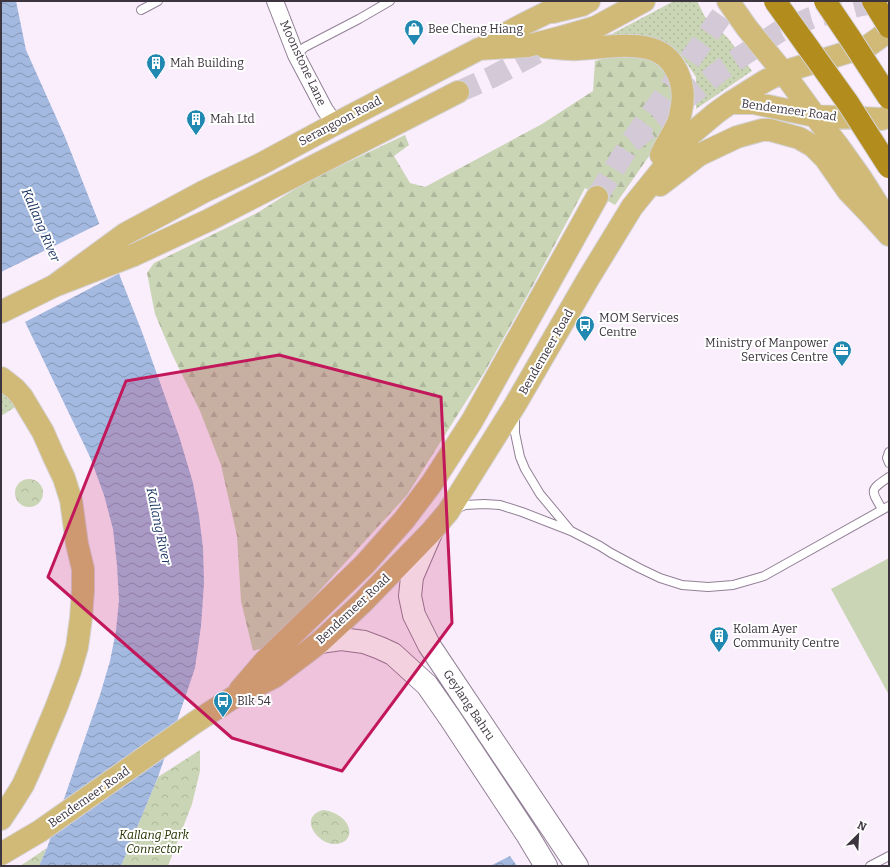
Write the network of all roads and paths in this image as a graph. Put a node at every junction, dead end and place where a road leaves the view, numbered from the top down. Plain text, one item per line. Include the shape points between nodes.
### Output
1 (158, 1) edge
2 (275, 1) edge
3 (390, 1) edge
4 (589, 1) edge
5 (644, 1) edge
6 (728, 1) edge
7 (775, 1) edge
8 (825, 1) edge
9 (873, 1) edge
10 (557, 6) edge
11 (142, 10) dead end
12 (889, 26) edge
13 (889, 31) edge
14 (528, 46) junction
15 (479, 49) junction
16 (296, 55) junction
17 (783, 72) junction
18 (458, 92) tunnel mouth
19 (889, 98) edge
20 (730, 103) junction
21 (815, 116) junction
22 (889, 116) edge
23 (335, 124) junction
24 (889, 167) edge
25 (597, 197) tunnel mouth
26 (632, 207) junction
27 (889, 224) edge
28 (889, 235) edge
29 (54, 286) junction
30 (1, 312) edge
31 (1, 378) edge
32 (515, 405) junction
33 (889, 452) edge
34 (889, 463) edge
35 (889, 477) edge
36 (886, 508) edge
37 (448, 512) junction
38 (571, 531) junction
39 (431, 532) junction
40 (320, 642) junction
41 (234, 697) junction
42 (1, 819) edge
43 (1, 854) edge
44 (889, 856) edge
45 (546, 866) edge
46 (577, 866) edge
47 (870, 866) edge

1 - 11 lane
2 - 16 street, Moonstone Lane
3 - 16 lane via 305,47
4 - 10 main road via 582,5
5 - 14 main road, Serangoon Road via 596,27
6 - 17 main road
7 - 24 highway, bridge via 848,103
8 - 19 highway, bridge
9 - 12 highway, bridge
10 - 15 main road
13 - 17 main road via 868,46
14 - 15 main road, Serangoon Road
14 - 26 main road via 576,49 618,46 649,48 662,54 676,68 683,95 679,122
15 - 23 main road, Serangoon Road
16 - 23 street, Moonstone Lane
17 - 20 main road
17 - 21 main road
18 - 29 main road, Serangoon Road via 222,213 134,255
20 - 21 main road, Bendemeer Road via 754,103
20 - 26 main road, Bendemeer Road via 691,134
21 - 22 main road, Bendemeer Road via 882,119
21 - 27 main road via 861,178
23 - 29 main road, Serangoon Road via 124,234
25 - 41 main road, Bendemeer Road via 472,421 432,483 404,520 365,564 265,661
26 - 28 main road via 699,155 737,137 770,130 799,138 813,146 825,158 848,191
26 - 32 main road, Bendemeer Road
29 - 30 main road, Serangoon Road
31 - 42 main road via 22,397 43,432 64,478 71,500 83,569 81,618 70,671 32,765 20,790
32 - 37 main road, Bendemeer Road
32 - 38 lane via 515,433 522,463 540,494
33 - 34 lane
35 - 36 lane via 876,486 874,491 874,495
36 - 38 lane via 764,576 733,585 708,587 682,585 660,578
37 - 38 lane via 465,505 500,505
37 - 39 main road, Bendemeer Road
39 - 40 main road, Bendemeer Road
39 - 46 main road, Geylang Bahru via 412,576 410,596 414,615 429,645
40 - 41 main road, Bendemeer Road via 274,677
40 - 45 main road, Geylang Bahru via 341,639 364,642 380,648 393,654 427,685
41 - 43 main road, Bendemeer Road via 40,831
44 - 47 lane

